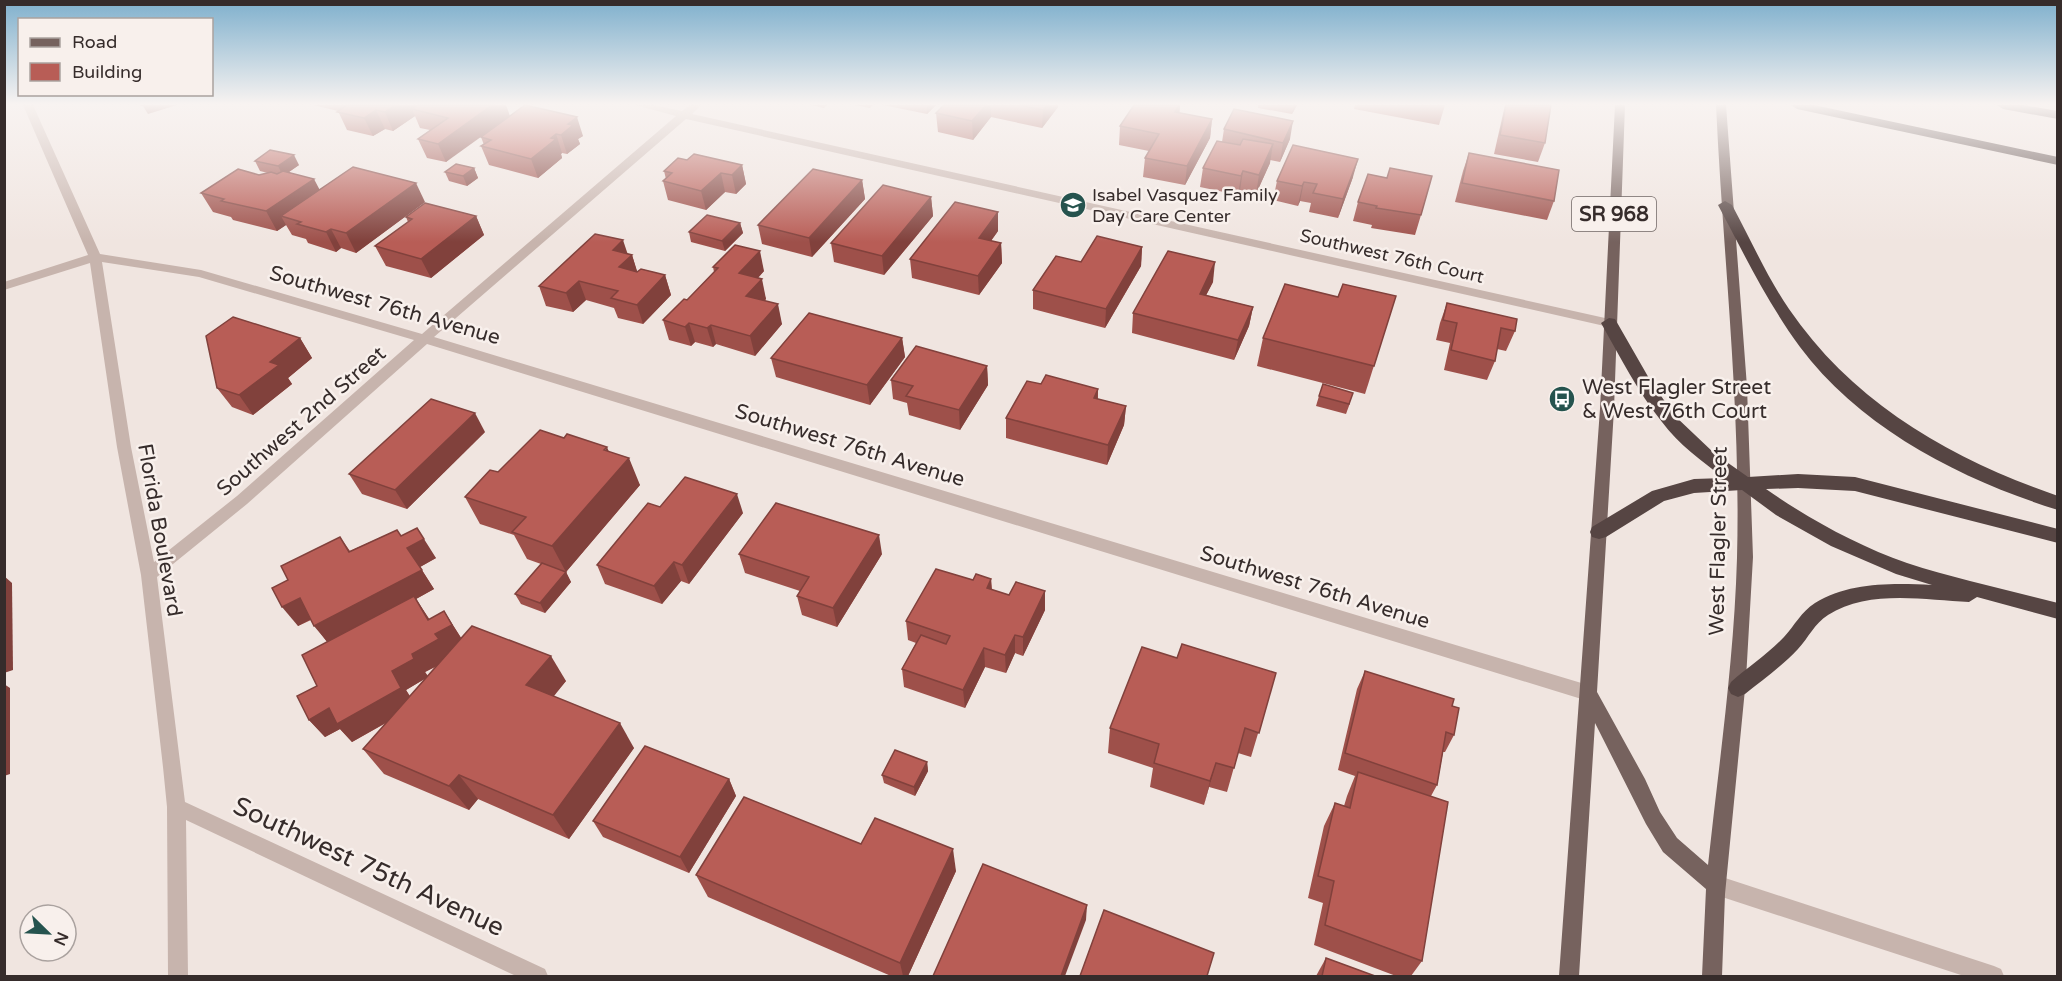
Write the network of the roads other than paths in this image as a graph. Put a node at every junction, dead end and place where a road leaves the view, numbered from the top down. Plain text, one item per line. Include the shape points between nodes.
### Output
1 (48, 151) edge
2 (642, 151) edge
3 (843, 151) edge
4 (1618, 151) edge
5 (1723, 151) edge
6 (2010, 151) edge
7 (2058, 161) edge
8 (1725, 205) junction
9 (95, 257) junction
10 (4, 286) edge
11 (1609, 323) junction
12 (425, 338) junction
13 (1745, 484) junction
14 (2058, 503) edge
15 (1599, 532) junction
16 (2058, 536) edge
17 (148, 575) junction
18 (1996, 595) junction
19 (2058, 611) edge
20 (1738, 688) junction
21 (1588, 693) junction
22 (176, 807) junction
23 (1716, 885) junction
24 (178, 976) edge
25 (538, 976) edge
26 (1569, 976) edge
27 (1712, 976) edge
28 (1994, 976) edge

1 - 9 street, Florida Boulevard
2 - 12 street, Southwest 2nd Street
3 - 11 street, Southwest 76th Court
4 - 11 main road, SR 968
5 - 8 main road, West Flagler Street
6 - 7 highway
8 - 13 main road, West Flagler Street via 1742,393
8 - 14 highway via 1782,311 1834,375 1864,402 1915,439 1960,464
9 - 10 street
9 - 12 street, Southwest 76th Avenue via 201,274
9 - 17 street, Florida Boulevard
11 - 13 highway via 1670,420
11 - 15 main road, SR 968
12 - 17 street, Southwest 2nd Street via 242,500
12 - 21 street, Southwest 76th Avenue
13 - 15 highway via 1694,486 1658,496
13 - 16 highway via 1855,484
13 - 18 highway via 1838,541 1903,569
13 - 20 main road, West Flagler Street via 1744,601
15 - 21 main road, SR 968
17 - 22 street, Florida Boulevard
18 - 19 highway
18 - 20 highway via 1886,592 1830,605 1805,623 1793,641
20 - 23 main road, West Flagler Street
21 - 23 main road via 1670,845
21 - 26 main road, SR 968
22 - 24 street, Florida Boulevard
22 - 25 street, Southwest 75th Avenue
23 - 27 main road, West Flagler Street
23 - 28 street

